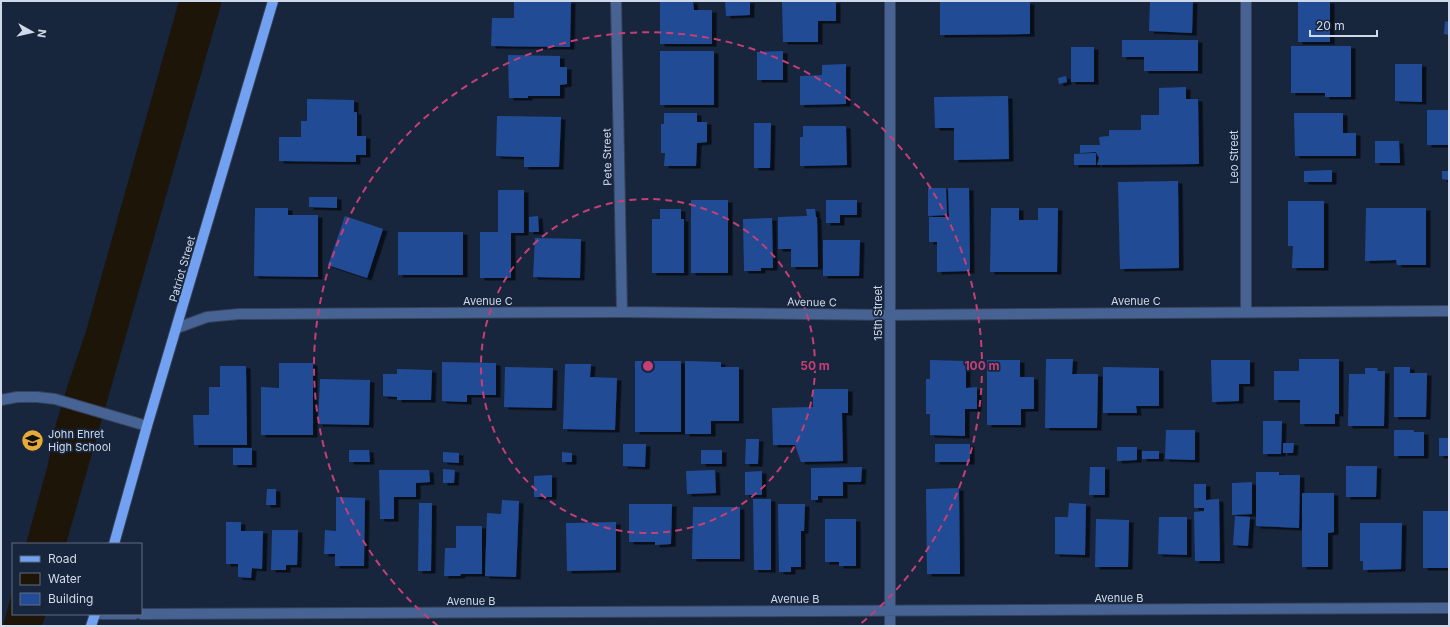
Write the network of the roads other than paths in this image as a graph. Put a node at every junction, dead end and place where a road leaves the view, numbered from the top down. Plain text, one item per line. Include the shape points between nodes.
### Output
1 (273, 1) edge
2 (616, 1) edge
3 (890, 1) edge
4 (1246, 1) edge
5 (1449, 311) edge
6 (622, 312) junction
7 (1246, 312) junction
8 (890, 315) junction
9 (177, 328) junction
10 (1, 400) edge
11 (147, 426) junction
12 (114, 543) edge
13 (1449, 608) edge
14 (890, 611) junction
15 (142, 614) edge
16 (95, 615) edge
17 (91, 626) edge
18 (890, 626) edge

1 - 9 main road, Patriot Street
2 - 6 street, Pete Street
3 - 8 street, 15th Street
4 - 7 street, Leo Street
5 - 7 street, Avenue C
6 - 8 street, Avenue C
6 - 9 street, Avenue C via 239,314 207,317
7 - 8 street, Avenue C
8 - 14 street, 15th Street
9 - 11 main road, Patriot Street
10 - 11 street via 37,396 55,399
11 - 12 main road, Patriot Street
13 - 14 street, Avenue B
14 - 15 street, Avenue B
14 - 18 street, 15th Street
16 - 17 main road

